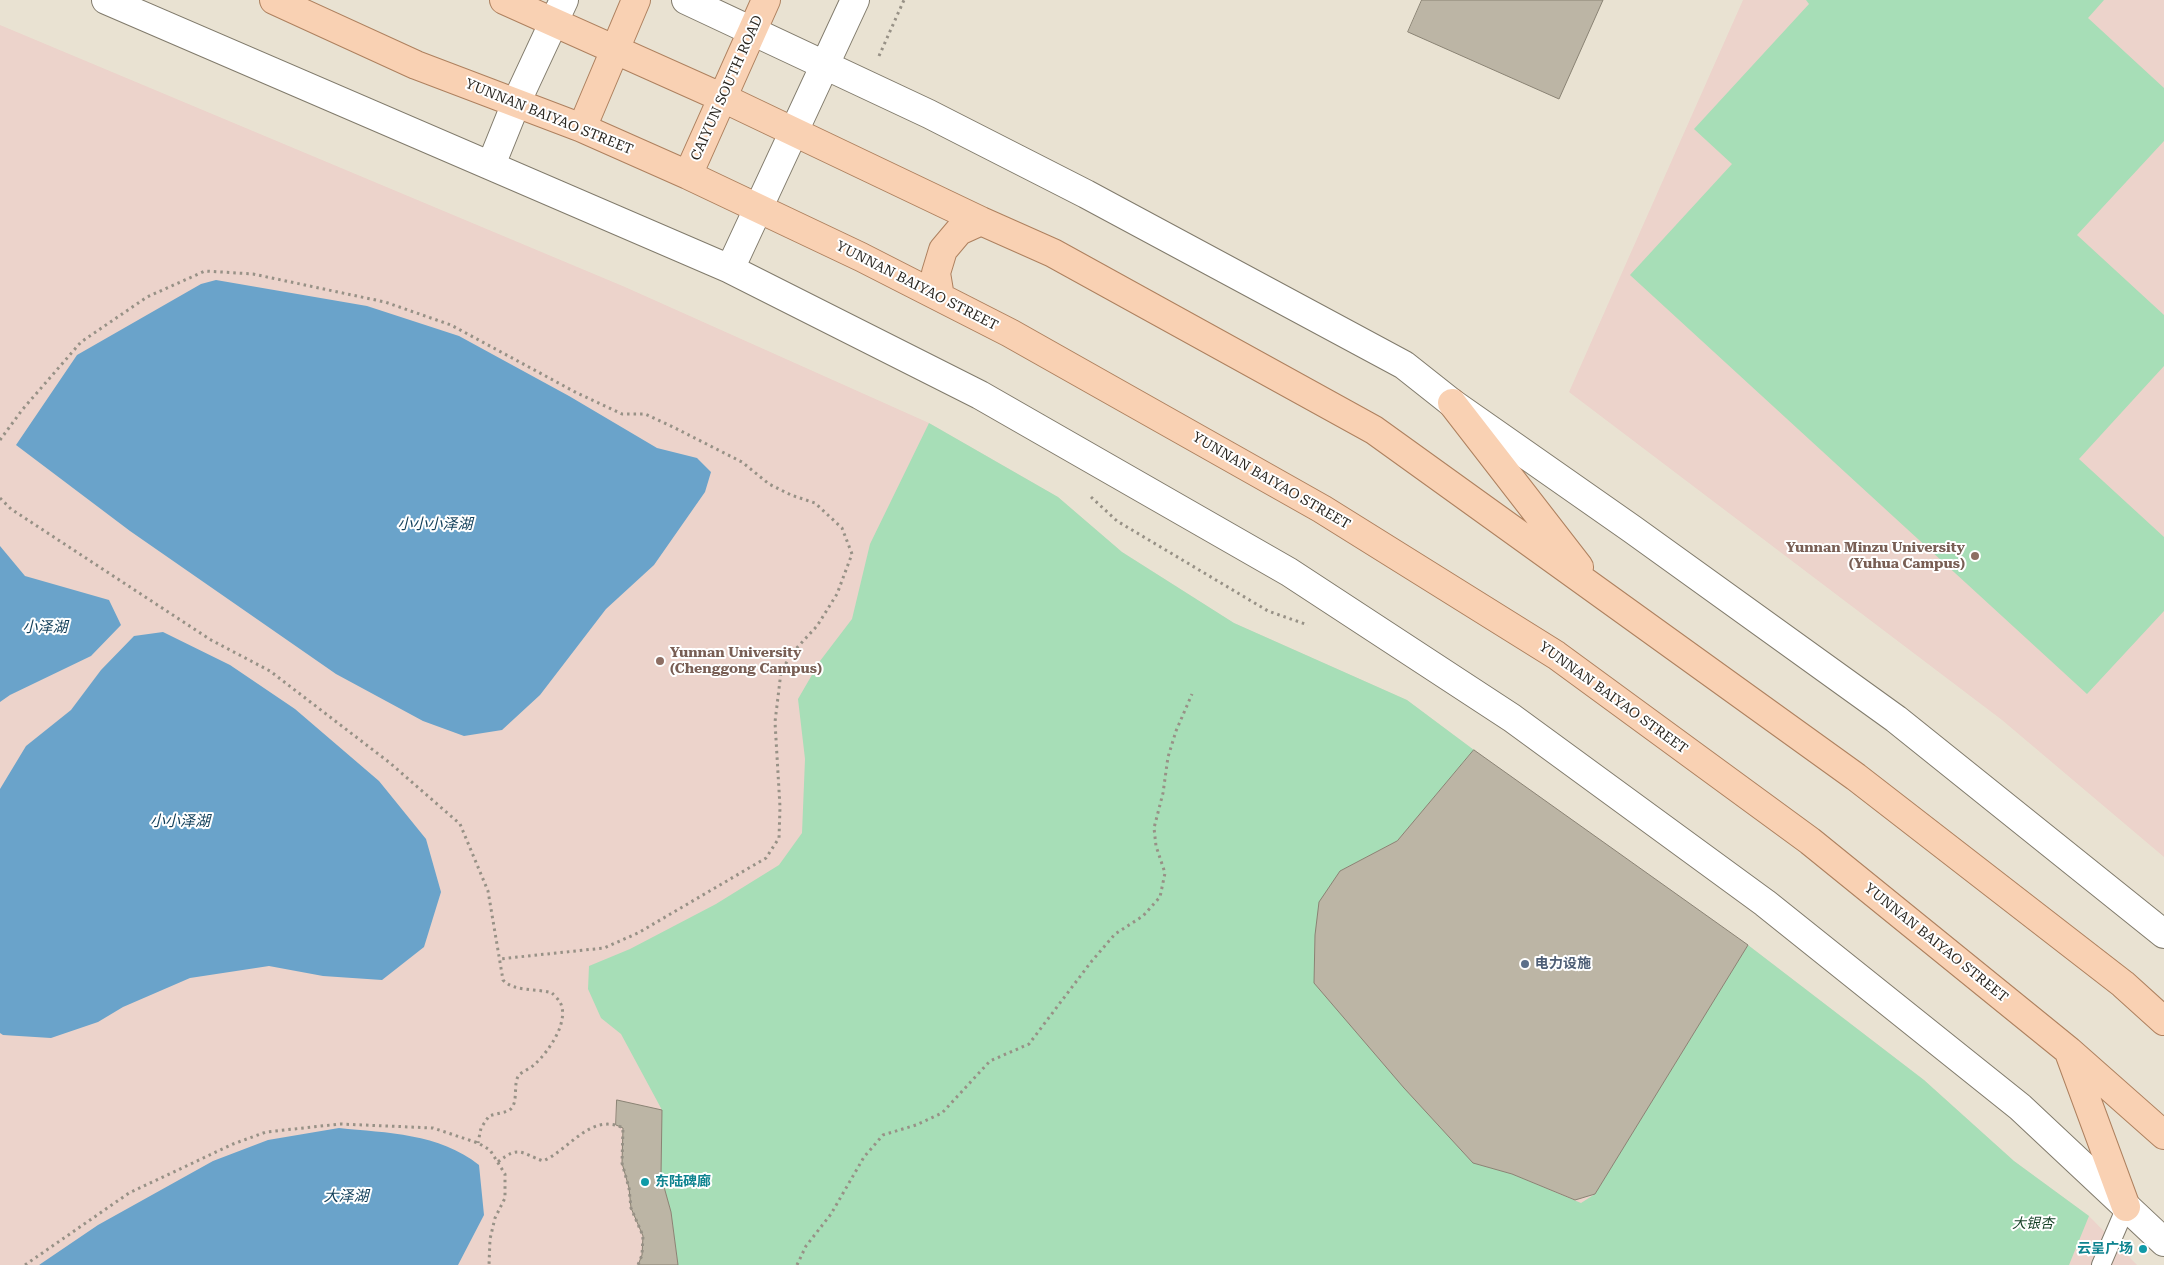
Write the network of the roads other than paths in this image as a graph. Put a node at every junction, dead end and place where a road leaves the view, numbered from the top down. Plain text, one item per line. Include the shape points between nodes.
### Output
1 (106, 0) edge
2 (274, 0) edge
3 (504, 0) edge
4 (636, 0) edge
5 (686, 0) edge
6 (766, 0) edge
7 (855, 0) edge
8 (559, 11) edge
9 (753, 30) junction
10 (615, 48) junction
11 (825, 64) junction
12 (723, 98) junction
13 (516, 103) junction
14 (582, 128) junction
15 (793, 131) junction
16 (491, 165) junction
17 (688, 175) junction
18 (757, 208) junction
19 (981, 221) junction
20 (730, 269) junction
21 (940, 297) junction
22 (1452, 403) junction
23 (1596, 590) junction
24 (2164, 934) edge
25 (2164, 1021) edge
26 (2069, 1051) junction
27 (2164, 1135) edge
28 (2126, 1207) junction
29 (2164, 1242) edge
30 (2101, 1265) edge

1 - 16 street
2 - 13 main road, YUNNAN BAIYAO STREET via 416,65
3 - 8 main road
4 - 10 main road
5 - 9 street
6 - 9 main road, CAIYUN SOUTH ROAD
7 - 11 street
8 - 10 main road
8 - 13 street
9 - 11 street
9 - 12 main road, CAIYUN SOUTH ROAD
10 - 12 main road
10 - 14 main road
11 - 15 street
11 - 22 street via 1086,194 1395,360
12 - 15 main road
12 - 17 main road, CAIYUN SOUTH ROAD
13 - 14 main road, YUNNAN BAIYAO STREET
13 - 16 street
14 - 17 main road, YUNNAN BAIYAO STREET
15 - 18 street
15 - 19 main road
16 - 20 street
17 - 18 main road, YUNNAN BAIYAO STREET
18 - 20 street
18 - 21 main road, YUNNAN BAIYAO STREET
19 - 21 main road via 959,231 943,250 936,273
19 - 23 main road via 1053,253 1374,430
20 - 28 street via 980,395 1255,552 1512,718 1772,910 2020,1107
21 - 26 main road, YUNNAN BAIYAO STREET via 1322,509 1556,655 1810,841
22 - 23 main road
22 - 24 street via 1896,719
23 - 25 main road via 1856,777 2123,984
26 - 27 main road, YUNNAN BAIYAO STREET
26 - 28 main road
28 - 29 street
28 - 30 lane

